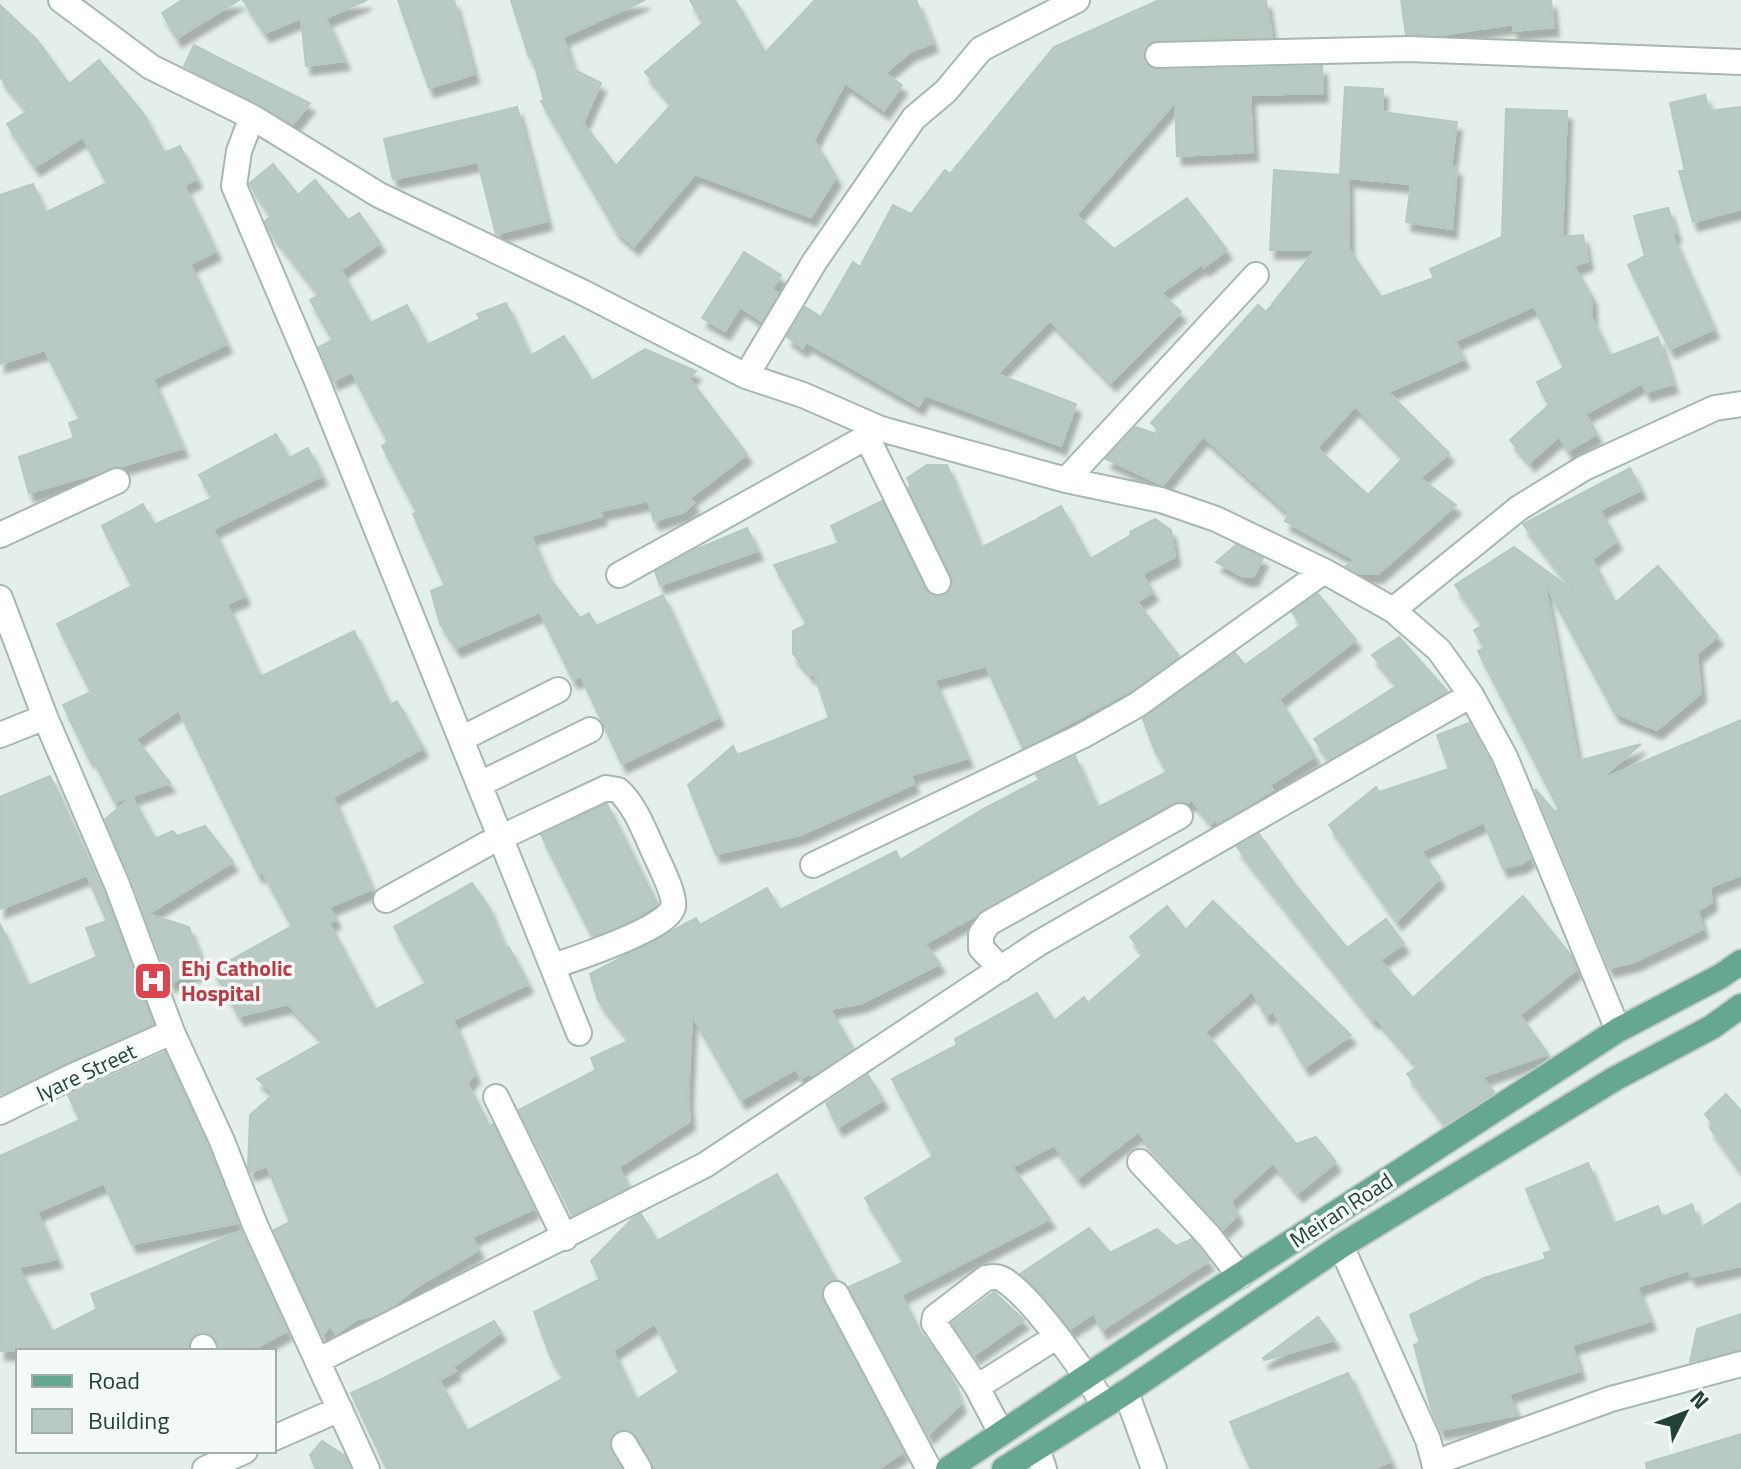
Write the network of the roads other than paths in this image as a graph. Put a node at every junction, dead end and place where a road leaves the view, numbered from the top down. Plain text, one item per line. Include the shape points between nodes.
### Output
1 (61, 0) edge
2 (1077, 0) edge
3 (1158, 55) dead end
4 (1741, 62) edge
5 (252, 117) junction
6 (1256, 275) dead end
7 (746, 376) junction
8 (1741, 404) edge
9 (874, 433) junction
10 (1066, 480) junction
11 (117, 481) dead end
12 (0, 535) edge
13 (1324, 571) junction
14 (619, 575) dead end
15 (938, 582) dead end
16 (0, 598) edge
17 (1393, 610) junction
18 (558, 690) dead end
19 (1471, 695) junction
20 (45, 717) junction
21 (590, 730) dead end
22 (0, 735) edge
23 (461, 739) junction
24 (480, 784) junction
25 (1180, 816) dead end
26 (501, 838) junction
27 (813, 865) dead end
28 (386, 900) dead end
29 (1741, 962) edge
30 (553, 966) junction
31 (1001, 969) junction
32 (1741, 1006) edge
33 (1618, 1030) junction
34 (172, 1032) junction
35 (579, 1033) dead end
36 (496, 1097) dead end
37 (0, 1112) edge
38 (1140, 1162) dead end
39 (565, 1238) junction
40 (1341, 1246) junction
41 (1240, 1276) junction
42 (836, 1294) dead end
43 (1056, 1337) junction
44 (319, 1360) junction
45 (1741, 1364) edge
46 (1088, 1377) junction
47 (977, 1387) junction
48 (1126, 1392) junction
49 (1104, 1405) junction
50 (340, 1409) junction
51 (1001, 1433) junction
52 (276, 1437) edge
53 (624, 1444) dead end
54 (241, 1453) edge
55 (1040, 1458) edge
56 (1435, 1466) edge
57 (205, 1469) edge
58 (367, 1469) edge
59 (639, 1469) edge
60 (929, 1469) edge
61 (948, 1469) edge
62 (1004, 1469) edge
63 (1154, 1469) edge

1 - 5 street via 151,67
2 - 7 street via 981,49 946,91 914,118 815,261
3 - 4 street via 1408,49
5 - 7 street via 379,195
5 - 23 street via 234,186
6 - 10 street
7 - 9 street via 803,395
8 - 17 street via 1715,408 1584,468 1519,508
9 - 10 street
9 - 14 street
9 - 15 street
10 - 13 street via 1189,509
11 - 12 street
13 - 17 street
13 - 27 street via 1137,705
16 - 20 street
17 - 19 street via 1439,650
18 - 23 street
19 - 31 street via 1180,860
19 - 33 street via 1505,757
20 - 22 street
20 - 34 street via 118,887
21 - 24 street
23 - 24 street
24 - 26 street
25 - 31 street via 989,923 981,934 981,948
26 - 28 street
26 - 30 street
26 - 30 street via 606,788 625,796 659,862 673,901 667,917
29 - 33 main road, Meiran Road
30 - 35 street
31 - 39 street via 705,1165
32 - 40 main road, Meiran Road
33 - 41 main road, Meiran Road
34 - 37 street, Iyare Street
34 - 44 street
36 - 39 street
38 - 41 street
39 - 44 street
40 - 48 main road, Meiran Road
40 - 56 street
41 - 46 main road, Meiran Road
42 - 60 street
43 - 46 street
43 - 47 street
43 - 47 street via 1003,1279 986,1278 934,1323
44 - 50 street
45 - 56 street via 1611,1399
46 - 49 street
46 - 51 main road, Meiran Road
47 - 51 street
48 - 49 main road, Meiran Road
48 - 63 street
49 - 55 main road, Meiran Road
50 - 52 street
50 - 58 street
51 - 61 main road, Meiran Road
53 - 59 street
54 - 57 street
55 - 62 main road, Meiran Road

